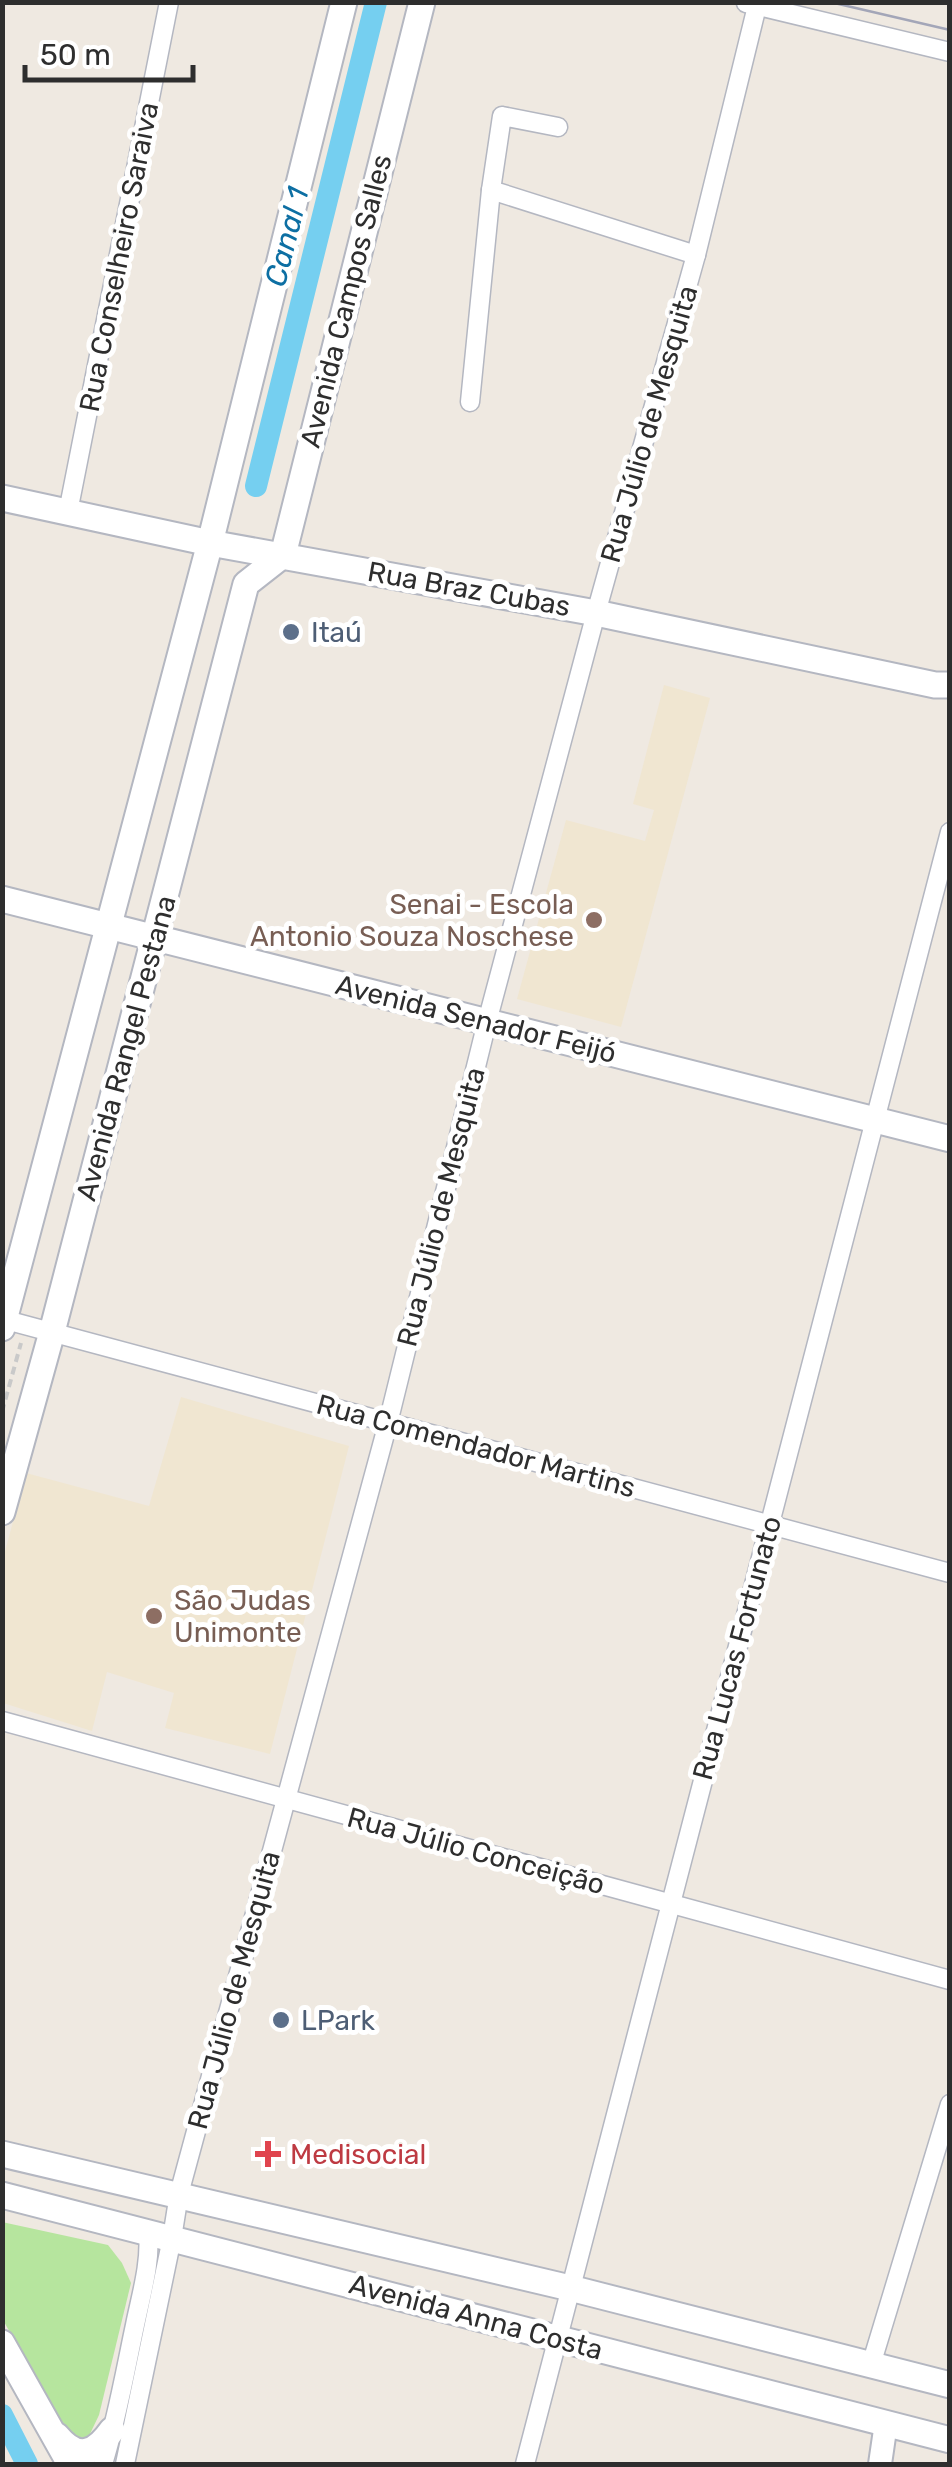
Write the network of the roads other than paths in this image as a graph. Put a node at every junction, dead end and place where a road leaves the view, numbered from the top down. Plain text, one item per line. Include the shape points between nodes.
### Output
1 (169, 2) edge
2 (344, 2) edge
3 (422, 2) edge
4 (754, 3) edge
5 (950, 52) edge
6 (558, 127) dead end
7 (491, 190) junction
8 (696, 255) junction
9 (470, 402) dead end
10 (2, 498) edge
11 (68, 512) junction
12 (210, 542) junction
13 (282, 555) junction
14 (596, 613) junction
15 (945, 690) edge
16 (950, 832) edge
17 (2, 899) edge
18 (110, 928) junction
19 (155, 938) junction
20 (487, 1022) junction
21 (875, 1119) junction
22 (950, 1138) edge
23 (3, 1322) edge
24 (52, 1332) junction
25 (388, 1422) junction
26 (2, 1512) edge
27 (769, 1524) junction
28 (950, 1573) edge
29 (2, 1721) edge
30 (284, 1798) junction
31 (670, 1904) junction
32 (950, 1980) edge
33 (950, 2104) edge
34 (2, 2154) edge
35 (179, 2194) junction
36 (2, 2195) edge
37 (160, 2235) junction
38 (570, 2288) junction
39 (557, 2338) junction
40 (2, 2343) edge
41 (871, 2365) junction
42 (950, 2386) edge
43 (886, 2424) junction
44 (50, 2426) junction
45 (112, 2430) junction
46 (950, 2440) edge
47 (70, 2464) edge
48 (103, 2464) edge
49 (125, 2464) edge
50 (525, 2464) edge
51 (880, 2464) edge

1 - 11 street, Rua Conselheiro Saraiva
2 - 12 main road
3 - 13 main road, Avenida Campos Salles
4 - 5 street
4 - 8 street, Rua Júlio de Mesquita
6 - 7 street via 502,116
7 - 8 street
7 - 9 street
8 - 14 street, Rua Júlio de Mesquita
10 - 11 main road, Rua Braz Cubas
11 - 12 main road, Rua Braz Cubas
12 - 13 main road, Rua Braz Cubas
12 - 18 main road, Avenida Rangel Pestana
13 - 14 main road, Rua Braz Cubas
13 - 19 main road, Avenida Rangel Pestana via 246,584
14 - 15 main road, Rua Braz Cubas
14 - 20 street, Rua Júlio de Mesquita
16 - 21 street, Rua Lucas Fortunato
17 - 18 main road, Avenida Senador Feijó
18 - 19 main road, Avenida Senador Feijó
18 - 23 main road, Avenida Rangel Pestana
19 - 20 main road, Avenida Senador Feijó
19 - 24 main road, Avenida Rangel Pestana
20 - 21 main road, Avenida Senador Feijó
20 - 25 street, Rua Júlio de Mesquita
21 - 22 main road, Avenida Senador Feijó
21 - 27 street, Rua Lucas Fortunato
23 - 24 street, Rua Comendador Martins
24 - 25 street, Rua Comendador Martins
24 - 26 main road, Avenida Rangel Pestana
25 - 27 street, Rua Comendador Martins
25 - 30 street, Rua Júlio de Mesquita
27 - 28 street, Rua Comendador Martins
27 - 31 street, Rua Lucas Fortunato
29 - 30 street, Rua Júlio Conceição
30 - 31 street, Rua Júlio Conceição
30 - 35 street, Rua Júlio de Mesquita
31 - 32 street, Rua Júlio Conceição
31 - 38 street, Rua Lucas Fortunato
33 - 41 street
34 - 35 main road, Avenida Anna Costa
35 - 37 street, Rua Júlio de Mesquita
35 - 38 main road, Avenida Anna Costa
36 - 37 main road, Avenida Anna Costa
37 - 39 main road, Avenida Anna Costa
37 - 45 street via 148,2258
37 - 49 street
38 - 39 street, Rua Lucas Fortunato
38 - 41 main road, Avenida Anna Costa
39 - 43 main road, Avenida Anna Costa
39 - 50 street, Rua Lucas Fortunato
40 - 44 main road
41 - 42 main road, Avenida Anna Costa
43 - 46 main road, Avenida Anna Costa
43 - 51 street
44 - 45 main road via 78,2452 94,2449
44 - 47 main road
45 - 48 street

